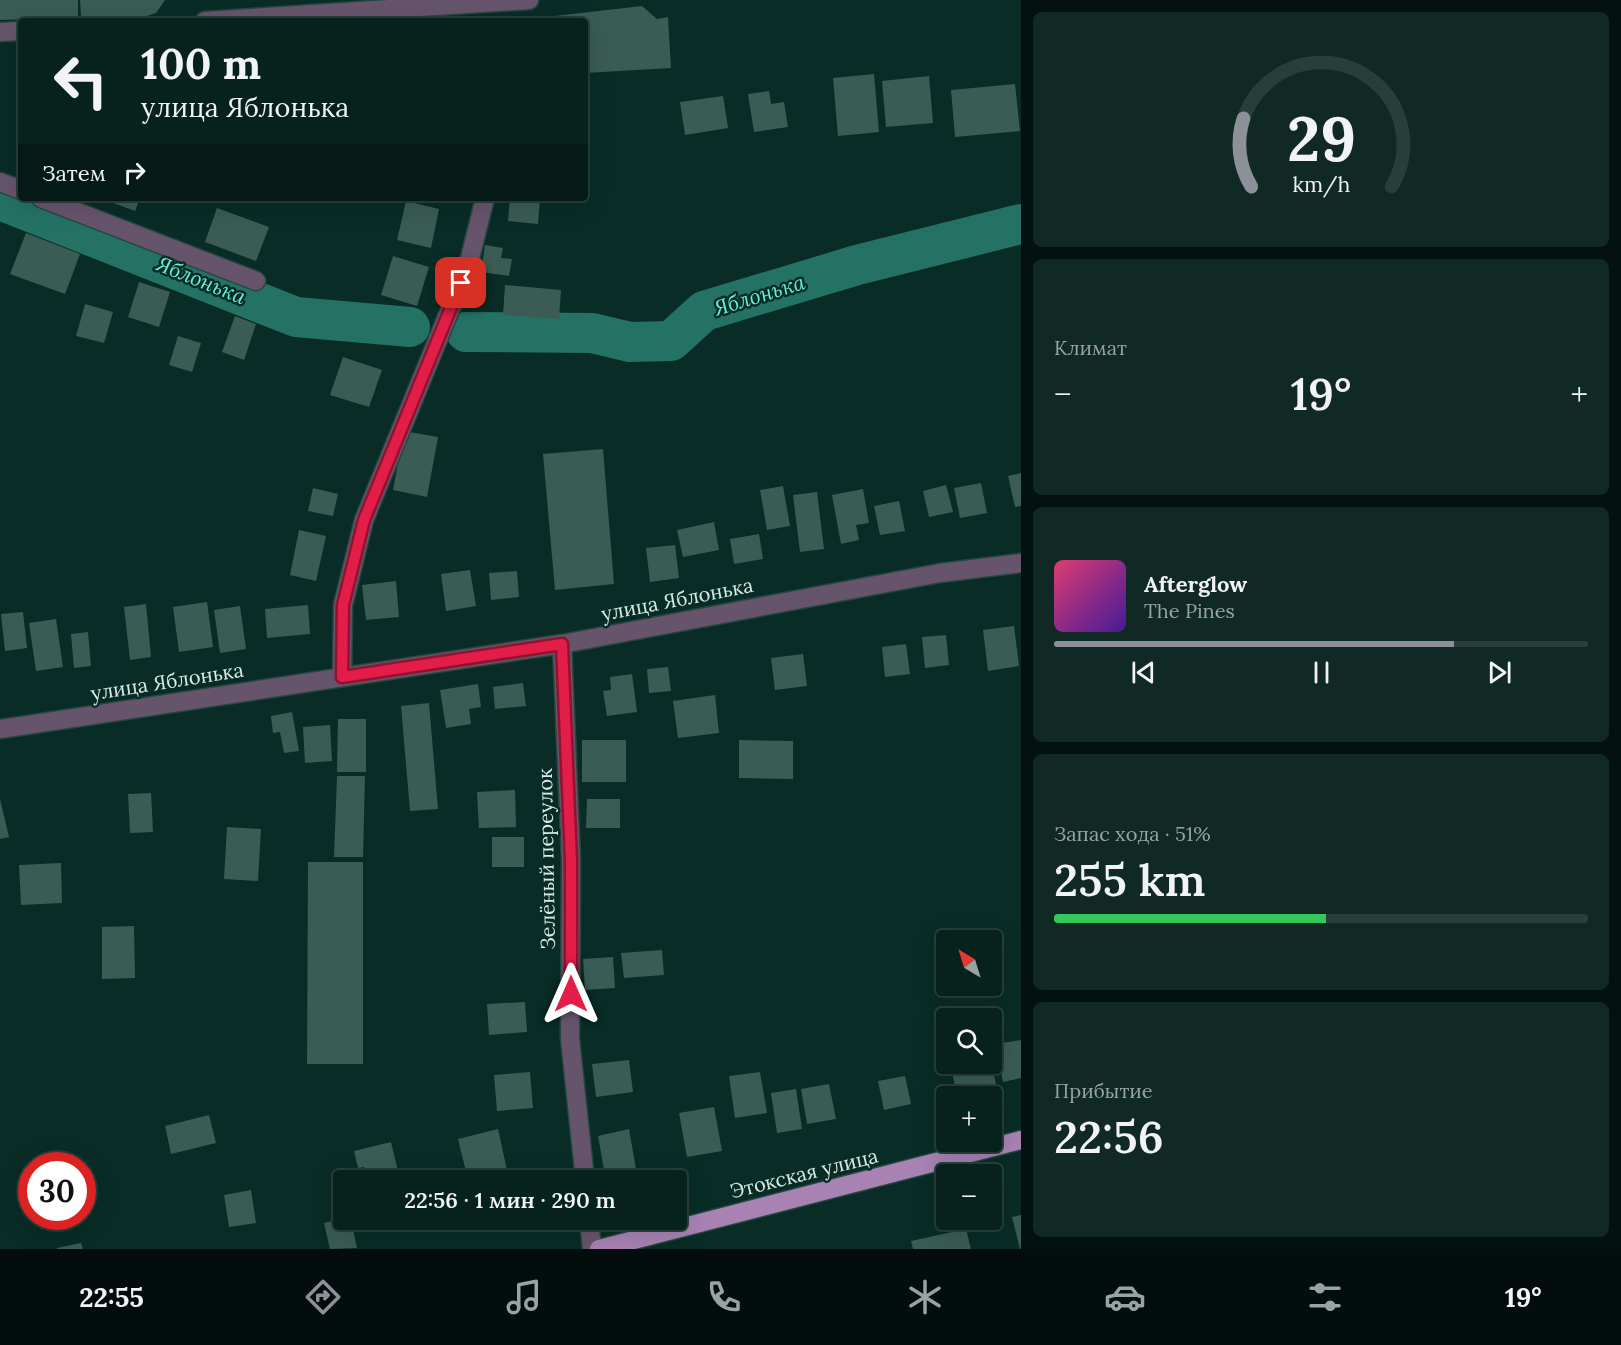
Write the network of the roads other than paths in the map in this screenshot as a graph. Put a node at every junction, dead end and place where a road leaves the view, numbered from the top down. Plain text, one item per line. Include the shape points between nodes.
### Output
1 (529, 0) edge
2 (423, 4) edge
3 (493, 12) edge
4 (243, 18) edge
5 (0, 32) edge
6 (18, 32) edge
7 (0, 182) edge
8 (18, 189) edge
9 (49, 201) edge
10 (484, 201) edge
11 (256, 281) dead end
12 (1021, 563) edge
13 (562, 644) junction
14 (342, 677) junction
15 (0, 729) edge
16 (1021, 1140) edge
17 (584, 1170) edge
18 (590, 1230) edge
19 (592, 1249) edge
20 (599, 1249) edge

1 - 3 street
2 - 3 street
2 - 4 street
5 - 6 street
7 - 8 street
9 - 11 street
10 - 14 street via 468,266 364,520 343,605
12 - 13 street, улица Яблонька via 940,573
13 - 14 street, улица Яблонька
13 - 17 street, Зелёный переулок via 571,860 570,1039
14 - 15 street, улица Яблонька
16 - 20 main road, Этокская улица
18 - 19 street

